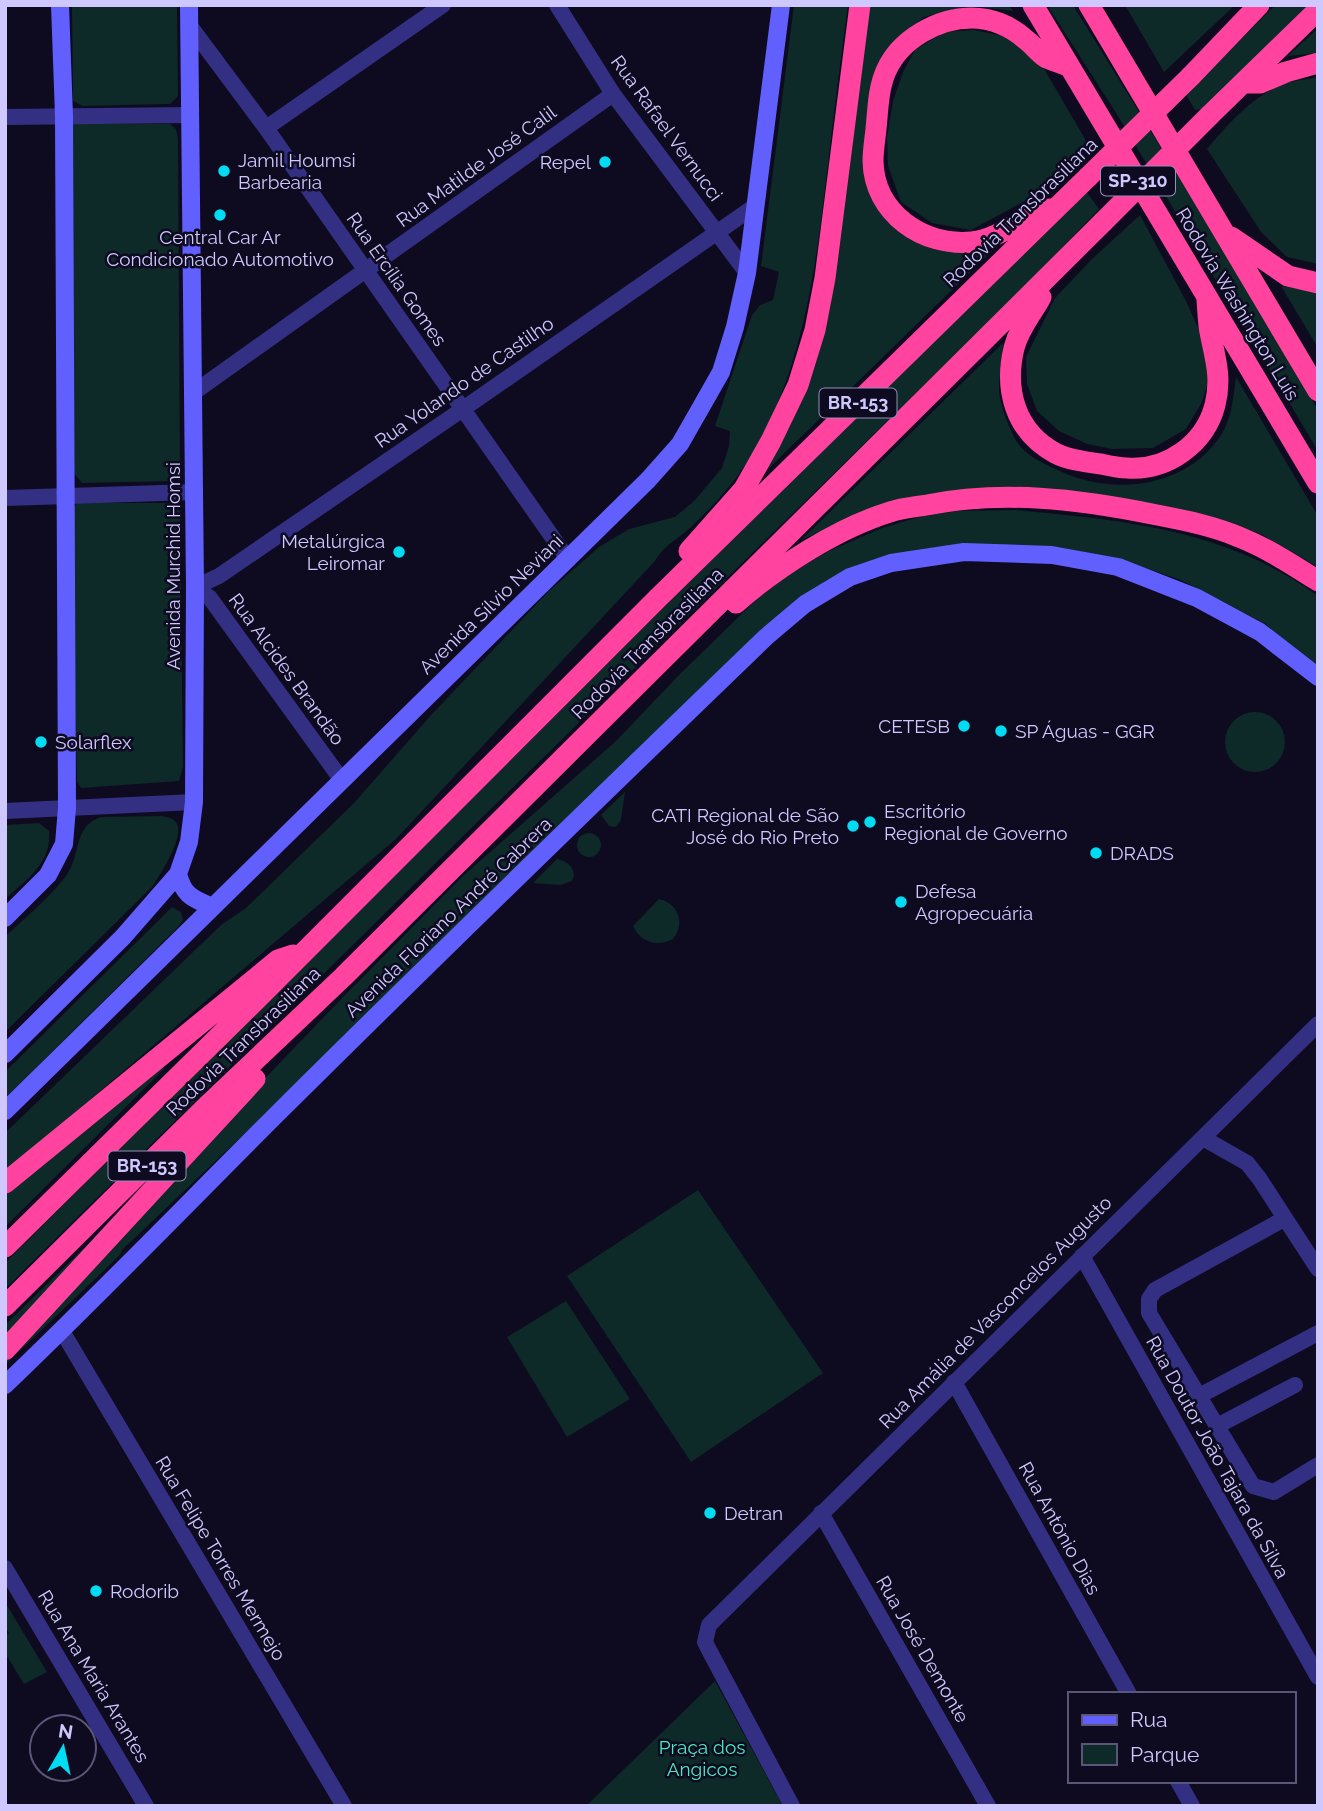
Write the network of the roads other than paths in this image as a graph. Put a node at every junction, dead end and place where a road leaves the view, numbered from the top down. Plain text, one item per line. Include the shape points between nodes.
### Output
1 (60, 5) edge
2 (189, 5) edge
3 (443, 5) edge
4 (557, 5) edge
5 (781, 5) edge
6 (860, 5) edge
7 (1032, 5) edge
8 (1089, 5) edge
9 (1259, 5) edge
10 (1318, 10) edge
11 (190, 26) junction
12 (1318, 63) edge
13 (1070, 67) junction
14 (1243, 83) junction
15 (613, 94) junction
16 (191, 115) junction
17 (64, 116) junction
18 (5, 117) edge
19 (266, 128) junction
20 (755, 206) junction
21 (1055, 208) junction
22 (717, 232) junction
23 (1225, 233) junction
24 (366, 271) junction
25 (747, 273) junction
26 (1053, 273) junction
27 (1318, 284) edge
28 (1207, 295) junction
29 (1318, 391) edge
30 (193, 393) junction
31 (463, 409) junction
32 (1318, 483) edge
33 (194, 492) junction
34 (64, 495) junction
35 (5, 498) edge
36 (567, 558) junction
37 (1318, 581) edge
38 (195, 587) junction
39 (659, 597) junction
40 (685, 636) junction
41 (1318, 677) edge
42 (341, 779) junction
43 (194, 802) junction
44 (67, 808) junction
45 (5, 811) edge
46 (178, 874) junction
47 (212, 907) junction
48 (5, 918) edge
49 (304, 951) junction
50 (1318, 1024) edge
51 (290, 1028) junction
52 (5, 1054) edge
53 (5, 1111) edge
54 (1203, 1138) junction
55 (5, 1182) edge
56 (1284, 1219) junction
57 (5, 1247) edge
58 (1082, 1256) junction
59 (1318, 1269) edge
60 (5, 1306) edge
61 (61, 1331) junction
62 (1318, 1333) edge
63 (5, 1350) edge
64 (954, 1382) junction
65 (5, 1385) edge
66 (1295, 1385) dead end
67 (1199, 1396) junction
68 (1217, 1426) junction
69 (1318, 1465) edge
70 (821, 1513) junction
71 (5, 1568) edge
72 (1318, 1678) edge
73 (1128, 1692) edge
74 (1179, 1783) edge
75 (146, 1806) edge
76 (344, 1806) edge
77 (792, 1806) edge
78 (988, 1806) edge
79 (1192, 1806) edge

1 - 17 main road
2 - 11 main road, Avenida Murchid Homsi
3 - 19 street
4 - 15 street, Rua Rafael Vernucci
5 - 20 main road, Avenida Sílvio Neviani
6 - 39 highway via 825,278 798,385 744,489 679,562
7 - 13 highway, Rodovia Washington Luís / SP-310
8 - 23 highway, Rodovia Washington Luís / SP-310
9 - 21 highway, Rodovia Transbrasiliana / BR-153, bridge
10 - 14 highway, Rodovia Transbrasiliana / BR-153
11 - 16 main road, Avenida Murchid Homsi
11 - 19 street, Rua Ercília Gomes
12 - 14 highway via 1260,83
13 - 21 highway via 1044,56 998,22 947,20 923,31 902,49 886,70 879,99 873,163 880,192 895,216 918,233 945,242 974,242
13 - 28 highway, Rodovia Washington Luís / SP-310
14 - 26 highway, Rodovia Transbrasiliana / BR-153, bridge
15 - 22 street, Rua Rafael Vernucci
15 - 24 street, Rua Matilde José Calil
16 - 17 street
16 - 30 main road, Avenida Murchid Homsi
17 - 18 street
17 - 34 main road
19 - 24 street, Rua Ercília Gomes
20 - 22 street, Rua Yolando de Castilho
20 - 25 main road, Avenida Sílvio Neviani
21 - 39 highway, Rodovia Transbrasiliana / BR-153
22 - 25 street, Rua Rafael Vernucci
22 - 31 street, Rua Yolando de Castilho
23 - 27 highway via 1288,276
23 - 29 highway, Rodovia Washington Luís / SP-310
24 - 30 street, Rua Matilde José Calil
24 - 31 street, Rua Ercília Gomes
25 - 36 main road, Avenida Sílvio Neviani via 721,372 680,444
26 - 28 highway via 1014,345 1011,395 1020,422 1056,453 1129,469 1172,459 1191,446 1215,406 1219,381
26 - 40 highway, Rodovia Transbrasiliana / BR-153
28 - 32 highway, Rodovia Washington Luís / SP-310
30 - 33 main road, Avenida Murchid Homsi
31 - 36 street, Rua Ercília Gomes
31 - 38 street, Rua Yolando de Castilho via 219,576
33 - 34 street
33 - 38 main road, Avenida Murchid Homsi
34 - 35 street
34 - 44 main road
36 - 42 main road, Avenida Sílvio Neviani
37 - 40 highway via 1241,537 1202,524 1060,499 999,496 948,500 891,511 838,533 752,589 715,621
38 - 42 street, Rua Alcides Brandão via 210,598
38 - 43 main road, Avenida Murchid Homsi
39 - 49 highway, Rodovia Transbrasiliana / BR-153
40 - 51 highway, Rodovia Transbrasiliana / BR-153
41 - 61 main road, Avenida Floriano André Cabrera via 1260,632 1197,598 1118,567 1052,555 964,552 891,563 850,577 804,604 766,637
42 - 47 main road, Avenida Sílvio Neviani
43 - 44 street
43 - 46 main road, Avenida Murchid Homsi via 189,842
44 - 45 street
44 - 48 main road via 64,844 48,875
46 - 47 main road via 183,891
46 - 52 main road, Avenida Murchid Homsi via 123,937
47 - 53 main road, Avenida Sílvio Neviani
49 - 55 highway via 278,960
49 - 57 highway, Rodovia Transbrasiliana / BR-153
50 - 54 street, Rua Amália de Vasconcelos Augusto
51 - 60 highway, Rodovia Transbrasiliana / BR-153
51 - 63 highway via 277,1055
54 - 56 street via 1247,1163
54 - 58 street, Rua Amália de Vasconcelos Augusto
56 - 59 street
56 - 67 street via 1155,1290 1149,1300 1149,1312
58 - 64 street, Rua Amália de Vasconcelos Augusto
58 - 72 street, Rua Doutor João Tajara da Silva
61 - 65 main road, Avenida Floriano André Cabrera
61 - 76 street, Rua Felipe Torres Mermejo
62 - 67 street
64 - 70 street, Rua Amália de Vasconcelos Augusto
64 - 73 street, Rua Antônio Dias
66 - 68 street
67 - 68 street
68 - 69 street via 1253,1486 1274,1492
70 - 77 street, Rua Amália de Vasconcelos Augusto via 714,1618 705,1642
70 - 78 street, Rua José Demonte
71 - 75 street, Rua Ana Maria Arantes
74 - 79 street

